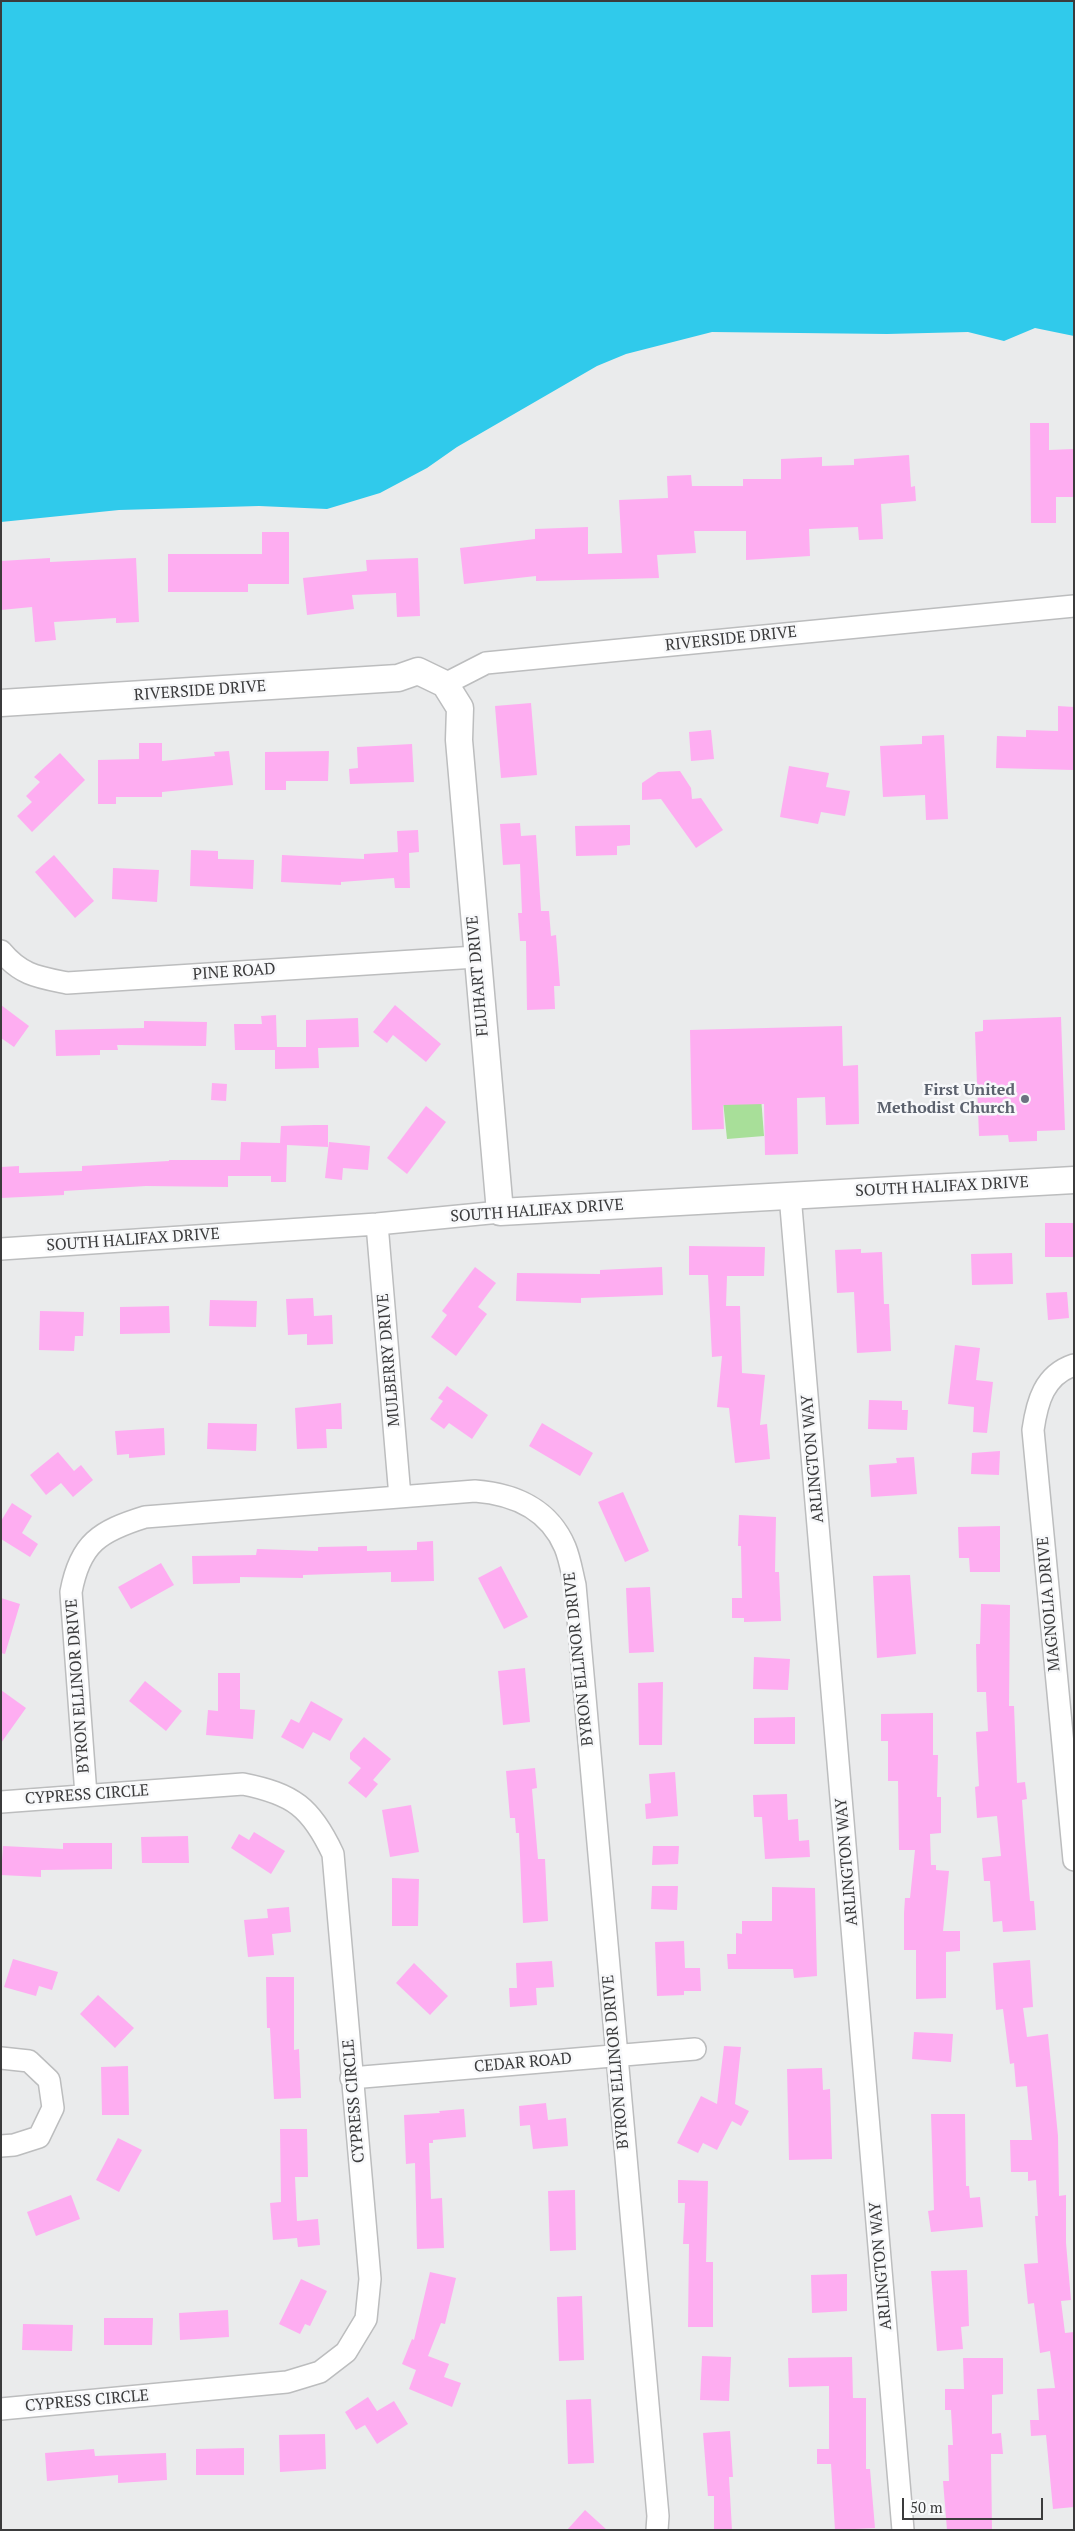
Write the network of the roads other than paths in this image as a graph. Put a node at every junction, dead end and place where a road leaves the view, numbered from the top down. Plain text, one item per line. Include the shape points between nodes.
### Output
1 (1074, 606) edge
2 (435, 689) junction
3 (1, 703) edge
4 (1, 951) edge
5 (476, 957) junction
6 (1074, 1180) edge
7 (790, 1195) junction
8 (500, 1212) junction
9 (377, 1224) junction
10 (1, 1249) edge
11 (1074, 1365) edge
12 (400, 1497) junction
13 (86, 1795) junction
14 (1, 1802) edge
15 (1074, 1860) edge
16 (696, 2049) dead end
17 (616, 2055) junction
18 (1, 2058) edge
19 (351, 2078) junction
20 (1, 2146) edge
21 (1, 2409) edge
22 (656, 2530) edge
23 (903, 2530) edge

1 - 2 street, RIVERSIDE DRIVE via 486,663
2 - 3 street, RIVERSIDE DRIVE via 418,671 398,678
2 - 5 street, FLUHART DRIVE via 460,708 459,740
4 - 5 street, PINE ROAD via 14,966 37,977 67,983
5 - 8 street, FLUHART DRIVE
6 - 7 street, SOUTH HALIFAX DRIVE
7 - 8 street, SOUTH HALIFAX DRIVE
7 - 23 street, ARLINGTON WAY
8 - 9 street, SOUTH HALIFAX DRIVE
9 - 10 street, SOUTH HALIFAX DRIVE
9 - 12 street, MULBERRY DRIVE
11 - 15 street, MAGNOLIA DRIVE via 1063,1369 1041,1392 1033,1430
12 - 13 street, BYRON ELLINOR DRIVE via 145,1517 102,1535 84,1552 74,1574 71,1592
12 - 17 street, BYRON ELLINOR DRIVE via 475,1490 495,1492 536,1508 553,1525 566,1548 575,1585
13 - 14 street, CYPRESS CIRCLE
13 - 19 street, CYPRESS CIRCLE via 243,1784 273,1790 297,1804 320,1828 333,1854
16 - 17 street, CEDAR ROAD
17 - 19 street, CEDAR ROAD
17 - 22 street, BYRON ELLINOR DRIVE via 658,2516
18 - 20 street via 29,2061 49,2080 53,2108 39,2137
19 - 21 street, CYPRESS CIRCLE via 370,2279 366,2319 346,2352 320,2372 287,2382

